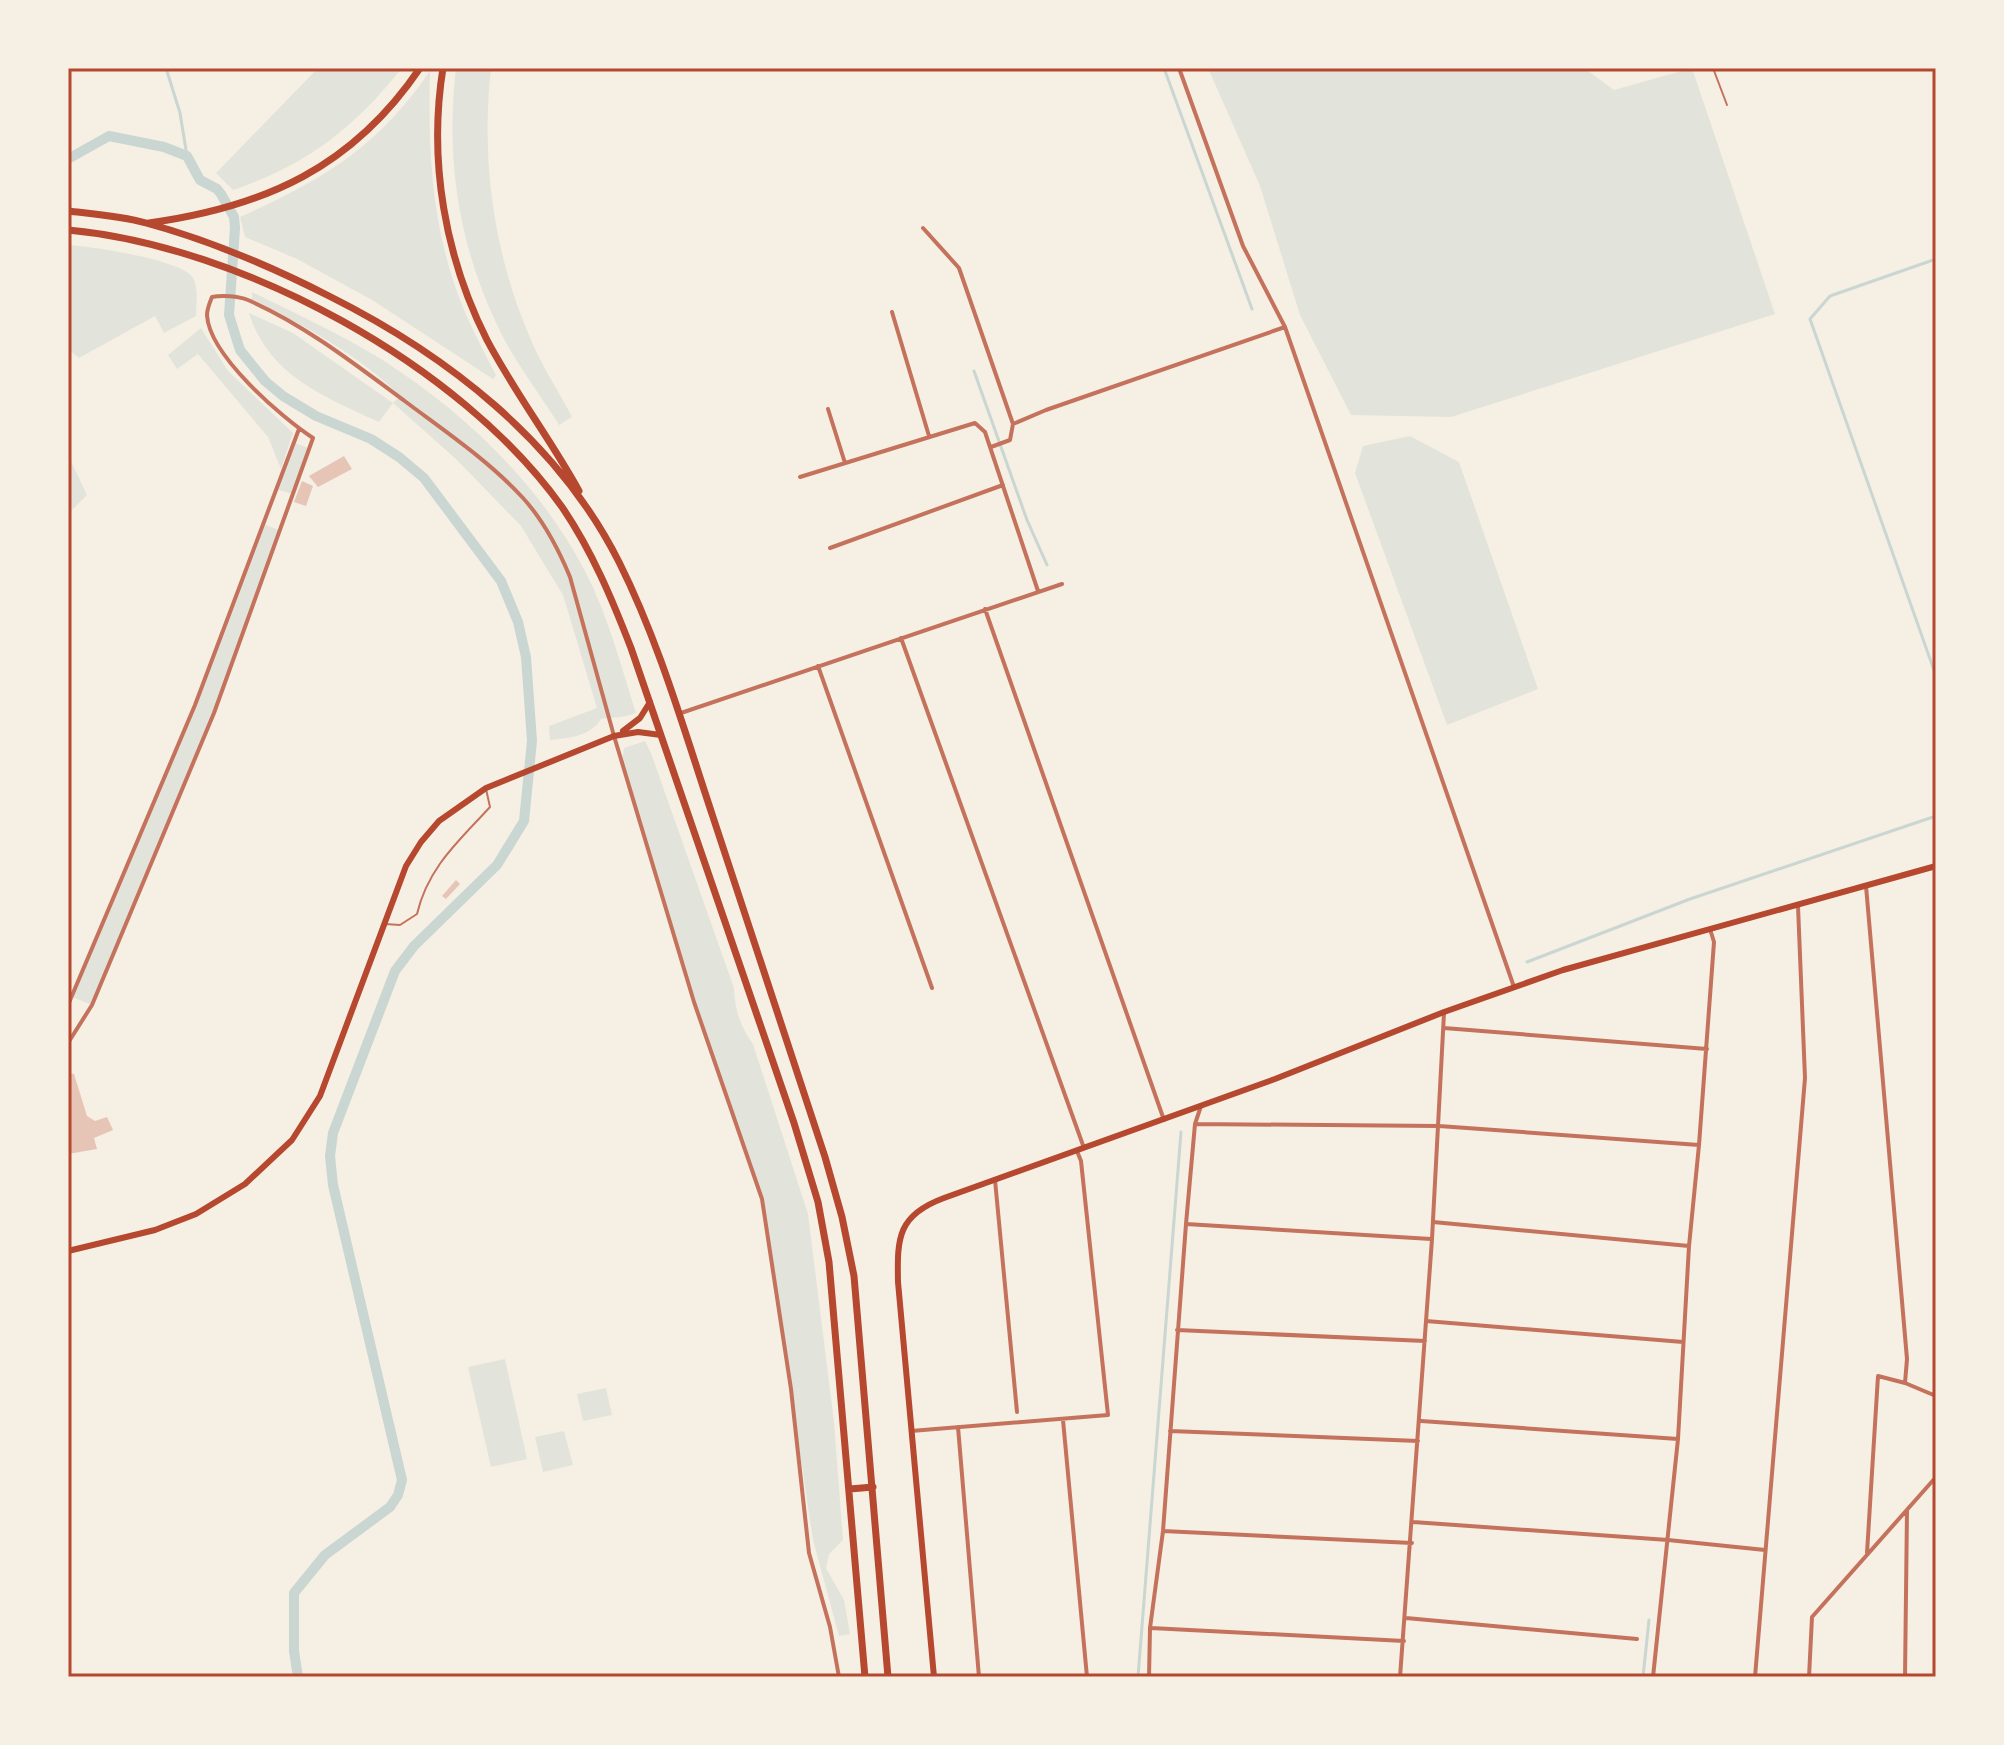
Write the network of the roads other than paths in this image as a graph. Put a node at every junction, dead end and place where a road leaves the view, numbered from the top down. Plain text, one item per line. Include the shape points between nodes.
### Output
1 (420, 68) edge
2 (443, 68) edge
3 (1179, 68) edge
4 (1713, 68) edge
5 (1727, 105) dead end
6 (68, 211) edge
7 (147, 223) junction
8 (923, 228) dead end
9 (68, 230) edge
10 (892, 312) dead end
11 (1285, 327) junction
12 (828, 409) dead end
13 (1013, 424) junction
14 (299, 429) junction
15 (929, 436) junction
16 (990, 447) junction
17 (845, 463) junction
18 (800, 477) dead end
19 (1003, 485) junction
20 (598, 525) junction
21 (830, 548) dead end
22 (1062, 584) dead end
23 (1038, 591) junction
24 (985, 609) junction
25 (901, 638) junction
26 (818, 666) junction
27 (650, 702) junction
28 (679, 714) junction
29 (661, 735) junction
30 (614, 736) junction
31 (486, 788) junction
32 (1936, 866) edge
33 (1866, 886) junction
34 (1798, 905) junction
35 (384, 924) junction
36 (1710, 929) junction
37 (1514, 987) junction
38 (932, 988) dead end
39 (68, 1005) edge
40 (1444, 1012) junction
41 (1444, 1028) junction
42 (68, 1043) edge
43 (1707, 1049) junction
44 (1201, 1106) junction
45 (1164, 1120) junction
46 (1195, 1124) junction
47 (1439, 1126) junction
48 (1699, 1145) junction
49 (1080, 1150) junction
50 (995, 1179) junction
51 (1433, 1222) junction
52 (1186, 1224) junction
53 (1432, 1239) junction
54 (1689, 1246) junction
55 (68, 1251) edge
56 (1426, 1321) junction
57 (1177, 1330) junction
58 (1425, 1341) junction
59 (1684, 1342) junction
60 (1905, 1383) junction
61 (1936, 1396) edge
62 (1017, 1412) dead end
63 (1063, 1420) junction
64 (1420, 1420) junction
65 (958, 1427) junction
66 (911, 1431) junction
67 (1170, 1431) junction
68 (1678, 1439) junction
69 (1418, 1441) junction
70 (1936, 1477) edge
71 (873, 1487) junction
72 (850, 1489) junction
73 (1907, 1509) junction
74 (1413, 1522) junction
75 (1163, 1531) junction
76 (1668, 1540) junction
77 (1412, 1543) junction
78 (1765, 1550) junction
79 (1867, 1554) junction
80 (1406, 1618) junction
81 (1150, 1628) junction
82 (1637, 1639) dead end
83 (1404, 1641) junction
84 (839, 1677) edge
85 (865, 1677) edge
86 (888, 1677) edge
87 (934, 1677) edge
88 (979, 1677) edge
89 (1087, 1677) edge
90 (1149, 1677) edge
91 (1400, 1677) edge
92 (1653, 1677) edge
93 (1755, 1677) edge
94 (1809, 1677) edge
95 (1905, 1677) edge

1 - 7 highway via 382,115 340,154 288,185 220,211
2 - 20 highway via 440,191 465,289 495,354
3 - 11 street via 1243,246
4 - 5 lane
6 - 7 highway
7 - 20 highway via 296,279 374,319 461,376 549,460
8 - 13 street via 959,268
9 - 27 highway via 169,249 240,274 327,315 454,394 512,448 562,507 617,612
10 - 15 street
11 - 13 street
11 - 37 street
12 - 17 street
13 - 16 street via 1010,440
14 - 30 street via 245,381 218,343 207,313 212,297 245,299 349,359 523,497 551,536 570,577
14 - 39 street via 195,705
14 - 42 street via 313,438 214,713 92,1005
15 - 16 street via 975,423
15 - 17 street
16 - 19 street
17 - 18 street
19 - 21 street
19 - 23 street
20 - 28 highway via 644,617
22 - 23 street
23 - 24 street
24 - 25 street
24 - 45 street
25 - 26 street
25 - 49 street
26 - 28 street
26 - 38 street
27 - 29 highway
27 - 30 main road via 635,722
28 - 71 highway via 837,1197 854,1276
29 - 30 main road
29 - 72 highway via 818,1202 831,1282
30 - 31 main road
30 - 84 street via 694,1002 762,1199 809,1553
31 - 35 main road via 450,812 421,842
31 - 35 lane via 490,807 434,868 417,914 400,925
32 - 33 main road
33 - 34 main road
33 - 60 street
34 - 36 main road
34 - 78 street via 1805,1078
35 - 55 main road via 320,1096 285,1149 245,1184 196,1214
36 - 37 main road
36 - 43 street via 1714,942
37 - 40 main road
40 - 41 street
40 - 44 main road
41 - 43 street
41 - 47 street
43 - 48 street
44 - 45 main road
44 - 46 street
45 - 49 main road
46 - 47 street
46 - 52 street
47 - 48 street
47 - 51 street
48 - 54 street
49 - 50 main road
49 - 63 street via 1108,1415
50 - 62 street
50 - 66 main road via 927,1205 902,1229 898,1282
51 - 53 street
51 - 54 street
52 - 53 street
52 - 57 street
53 - 56 street
54 - 59 street
56 - 58 street
56 - 59 street
57 - 58 street
57 - 67 street
58 - 64 street
59 - 68 street
60 - 61 street
60 - 79 street via 1878,1376
63 - 65 street
63 - 89 street
64 - 68 street
64 - 69 street
65 - 66 street
65 - 88 street
66 - 87 main road
67 - 69 street
67 - 75 street
68 - 76 street
69 - 74 street
70 - 73 street
71 - 72 highway
71 - 86 highway
72 - 85 highway
73 - 79 street
73 - 95 street
74 - 76 street
74 - 77 street
75 - 77 street
75 - 81 street
76 - 78 street
76 - 92 street
77 - 80 street
78 - 93 street
79 - 94 street via 1812,1617
80 - 82 street
80 - 83 street
81 - 83 street
81 - 90 street
83 - 91 street

